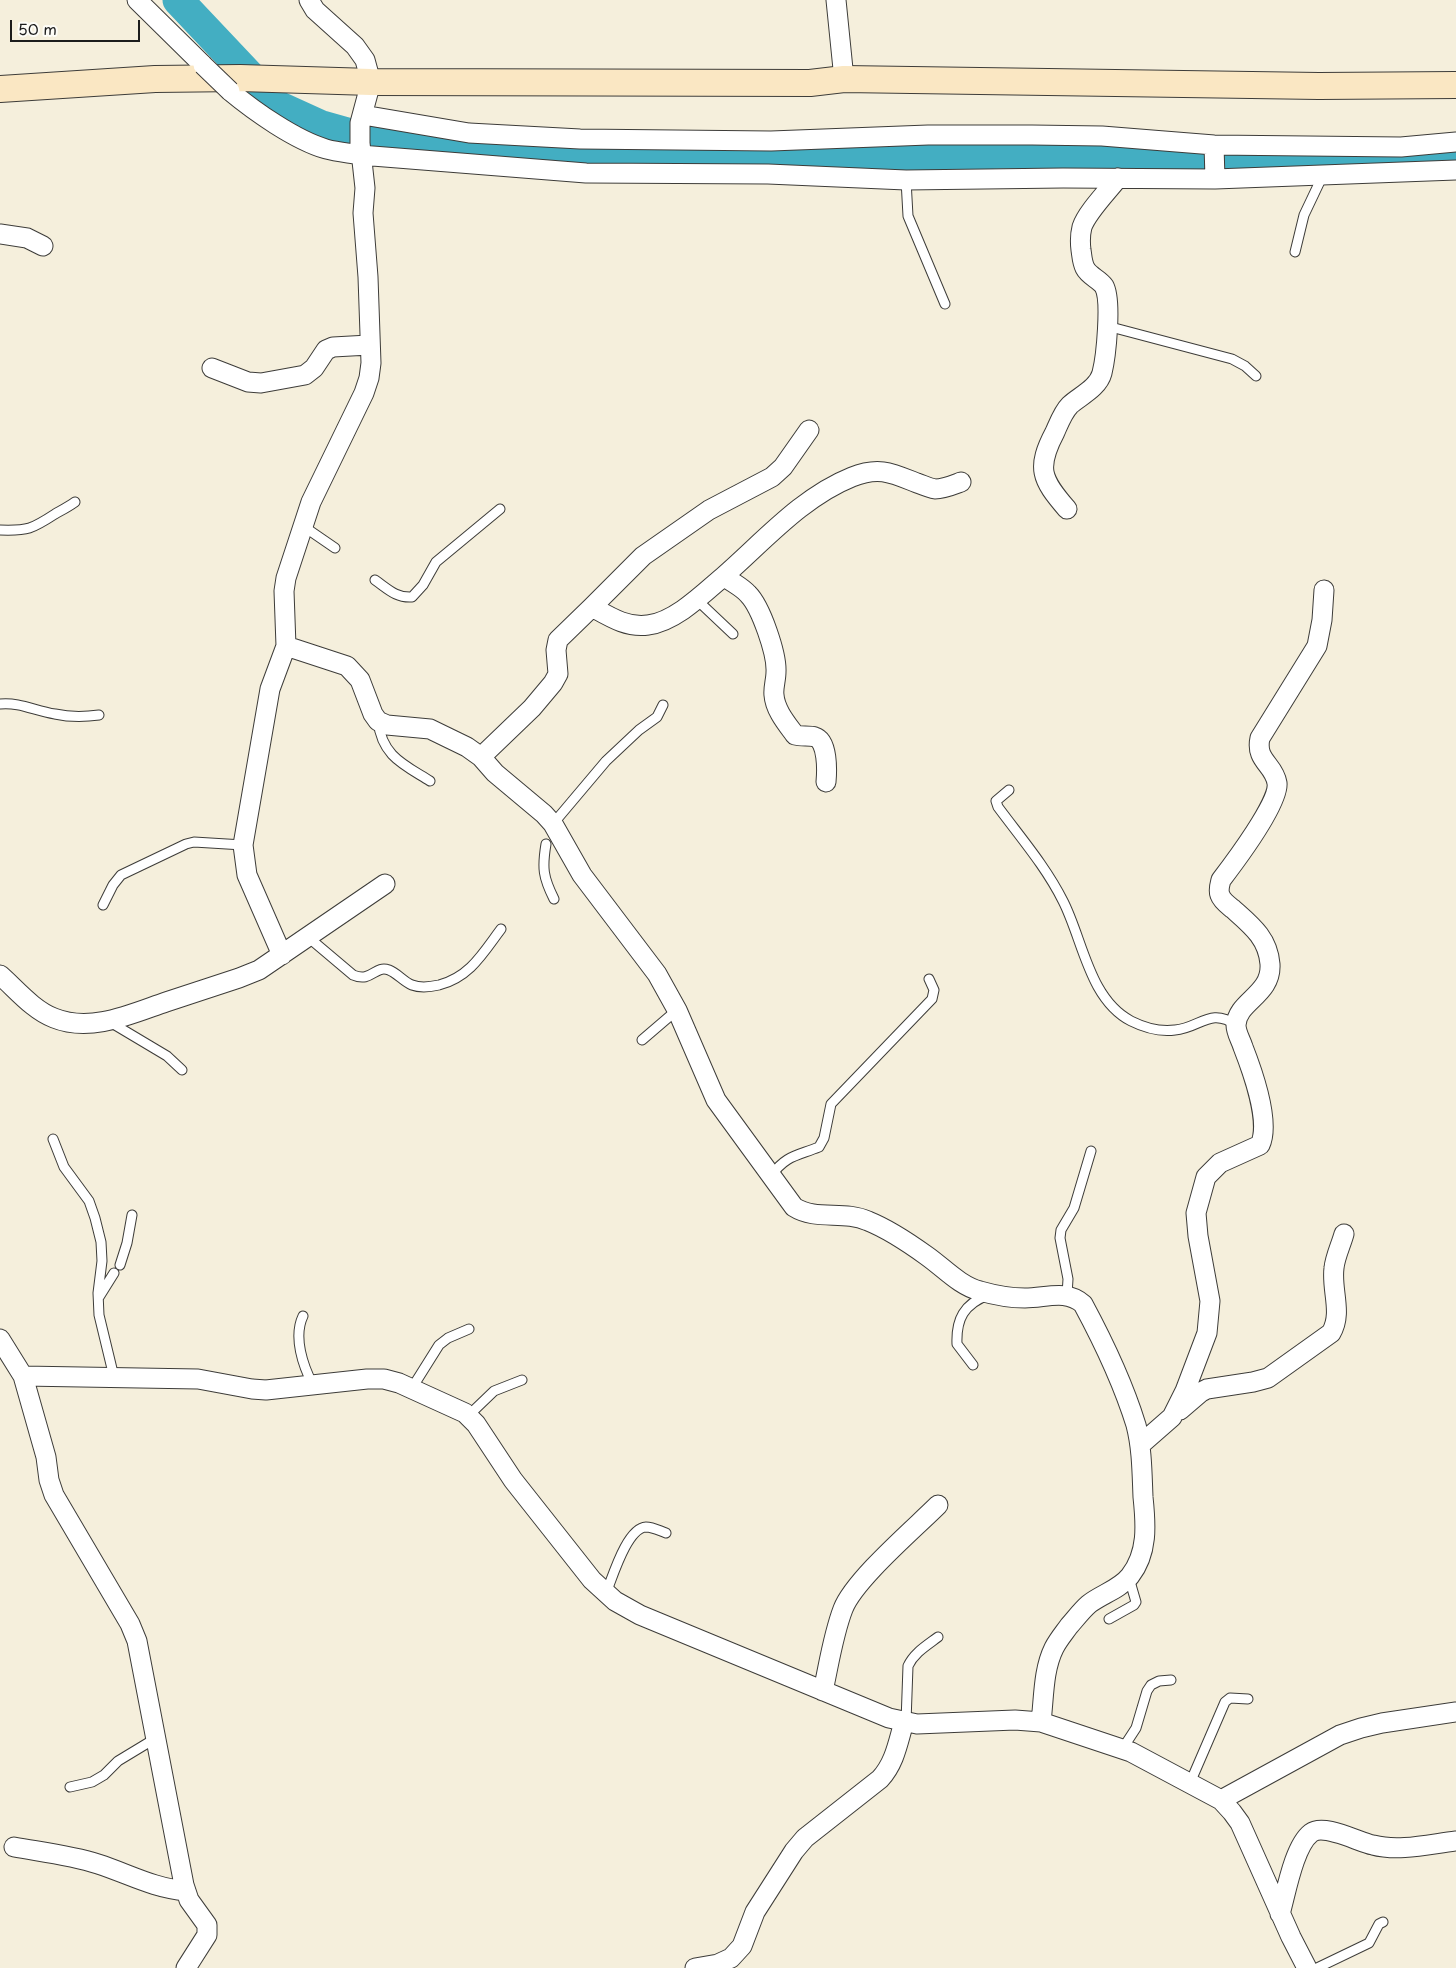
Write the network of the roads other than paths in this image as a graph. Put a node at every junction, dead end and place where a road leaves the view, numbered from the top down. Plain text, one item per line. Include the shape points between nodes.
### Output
1 (137, 0) edge
2 (309, 0) edge
3 (836, 0) edge
4 (844, 79) junction
5 (372, 82) junction
6 (235, 84) junction
7 (1456, 85) edge
8 (0, 89) edge
9 (362, 119) junction
10 (1456, 142) edge
11 (771, 143) junction
12 (1214, 148) junction
13 (360, 149) junction
14 (1456, 170) edge
15 (768, 171) junction
16 (1215, 175) junction
17 (1323, 175) junction
18 (1118, 178) junction
19 (906, 180) junction
20 (0, 234) edge
21 (43, 246) dead end
22 (1295, 252) dead end
23 (945, 304) dead end
24 (1107, 326) junction
25 (369, 345) junction
26 (212, 368) dead end
27 (1256, 376) dead end
28 (809, 430) dead end
29 (961, 482) dead end
30 (75, 502) dead end
31 (500, 509) dead end
32 (1067, 509) dead end
33 (303, 526) junction
34 (0, 530) edge
35 (335, 548) dead end
36 (724, 576) junction
37 (375, 580) dead end
38 (1324, 590) dead end
39 (696, 599) junction
40 (592, 607) junction
41 (733, 634) dead end
42 (286, 646) junction
43 (0, 704) edge
44 (663, 705) dead end
45 (99, 715) dead end
46 (378, 721) junction
47 (481, 757) junction
48 (430, 781) dead end
49 (826, 782) dead end
50 (1009, 790) dead end
51 (551, 828) junction
52 (546, 844) dead end
53 (243, 845) junction
54 (385, 884) dead end
55 (554, 899) dead end
56 (103, 904) dead end
57 (501, 929) dead end
58 (308, 937) junction
59 (282, 955) junction
60 (0, 975) edge
61 (929, 979) dead end
62 (677, 1010) junction
63 (108, 1020) junction
64 (1236, 1025) junction
65 (642, 1040) dead end
66 (182, 1070) dead end
67 (53, 1139) dead end
68 (1091, 1151) dead end
69 (771, 1176) junction
70 (132, 1215) dead end
71 (1344, 1234) dead end
72 (120, 1265) dead end
73 (114, 1274) dead end
74 (993, 1293) junction
75 (1067, 1295) junction
76 (99, 1298) junction
77 (303, 1316) dead end
78 (468, 1329) dead end
79 (0, 1339) edge
80 (973, 1365) dead end
81 (13, 1371) edge
82 (114, 1377) junction
83 (522, 1380) dead end
84 (313, 1385) junction
85 (412, 1388) junction
86 (468, 1416) junction
87 (1172, 1417) junction
88 (1140, 1445) junction
89 (938, 1505) dead end
90 (666, 1533) dead end
91 (1129, 1578) junction
92 (606, 1593) junction
93 (1109, 1619) dead end
94 (938, 1637) dead end
95 (1171, 1680) dead end
96 (823, 1691) junction
97 (1248, 1698) dead end
98 (1456, 1712) edge
99 (905, 1722) junction
100 (1041, 1722) junction
101 (156, 1738) junction
102 (1123, 1748) junction
103 (1190, 1784) junction
104 (70, 1787) dead end
105 (1221, 1800) junction
106 (1456, 1841) edge
107 (14, 1847) dead end
108 (186, 1891) junction
109 (1280, 1914) junction
110 (1383, 1922) dead end
111 (186, 1968) edge
112 (695, 1968) edge
113 (1307, 1968) edge
114 (1317, 1968) edge

1 - 6 street, bridge via 203,65
2 - 5 street via 315,10 355,46 365,60
3 - 4 street
4 - 5 street via 810,83
4 - 7 street
5 - 6 street via 278,78
5 - 9 street
6 - 8 street via 155,79
6 - 13 street via 249,107 305,141 325,149
9 - 11 street via 469,133
9 - 13 street
10 - 12 street via 1401,147
11 - 12 street via 928,135 1032,134 1102,136
11 - 15 street
12 - 16 street
13 - 15 street via 586,173
13 - 25 street via 365,188 362,213 368,277
14 - 17 street
15 - 19 street
16 - 17 street
16 - 18 street
17 - 22 lane via 1304,215
18 - 19 street
18 - 24 street via 1082,225 1080,237 1085,269 1104,286
19 - 23 lane via 908,216
20 - 21 street via 27,238
24 - 27 lane via 1232,360
24 - 32 street via 1100,378 1069,406 1048,444 1043,461 1050,490
25 - 26 street via 333,347 326,350 305,375 261,384
25 - 33 street via 371,363 364,393 311,502
28 - 40 street via 784,467 772,477 709,510 643,556
29 - 36 street via 937,489 883,470 870,470 851,477 804,505
30 - 34 lane via 36,527 21,531
31 - 37 lane via 436,562 423,585 412,596 403,598 396,595
33 - 35 lane
33 - 42 street via 284,591
36 - 39 street
36 - 49 street via 748,594 758,608 775,663 776,704 795,735 819,739 828,758
38 - 64 street via 1317,646 1260,738 1262,759 1275,777 1277,792 1256,830 1221,880 1219,894 1268,947 1270,966 1269,980 1244,1009
39 - 40 street via 676,614 650,625 634,626
39 - 41 lane
40 - 47 street via 558,640 558,674 553,683
42 - 46 street via 347,666 360,680
42 - 53 street via 270,689
43 - 45 lane via 22,704 56,714
44 - 51 lane via 657,717 606,761
46 - 47 street via 387,725 430,729
46 - 48 lane via 383,744 390,753
47 - 51 street via 544,814
50 - 64 lane via 996,801 998,807 1048,874 1067,910 1095,981 1114,1010 1131,1021 1157,1030 1177,1030 1218,1017
51 - 62 street via 582,875 657,974
52 - 55 lane via 543,874
53 - 56 lane via 186,844 121,875
53 - 59 street via 247,875
54 - 58 street
57 - 58 lane via 464,974 451,982 431,986 411,985 388,970 375,971 367,978 360,978
58 - 59 street
59 - 63 street via 239,978
60 - 63 street via 53,1018 71,1023
61 - 69 lane via 934,990 932,999 831,1104 820,1147 792,1156
62 - 65 lane
62 - 69 street via 716,1100
63 - 66 lane via 167,1056
64 - 87 street via 1259,1098 1264,1126 1262,1140 1260,1145 1220,1163 1206,1177 1196,1213 1210,1301 1207,1332
67 - 76 lane via 64,1167 89,1201 95,1218 101,1252
68 - 75 lane via 1074,1208 1061,1230
69 - 74 street via 794,1207 803,1212 866,1220 925,1254 969,1287
70 - 72 lane
71 - 87 street via 1334,1267 1337,1313 1331,1333 1268,1378 1201,1392
73 - 76 lane
74 - 75 street via 1026,1298
74 - 80 lane via 972,1302 958,1325 957,1344
75 - 88 street via 1083,1304 1110,1356 1136,1425
76 - 82 lane via 103,1334
77 - 84 lane via 298,1329 303,1366
78 - 85 lane via 439,1346
79 - 81 street
81 - 82 street
81 - 101 street via 46,1457 54,1495 137,1640
82 - 84 street via 198,1379 252,1390
83 - 86 lane via 494,1391
84 - 85 street via 384,1380
85 - 86 street
86 - 92 street via 513,1480 592,1580
87 - 88 street
88 - 91 street via 1146,1526 1139,1563
89 - 96 street via 881,1561 843,1607
90 - 92 lane via 649,1527 636,1531 626,1545
91 - 93 lane via 1136,1602
91 - 100 street via 1090,1603 1055,1646 1049,1659
92 - 96 street via 640,1615
94 - 99 lane via 911,1658
95 - 102 lane via 1151,1685 1136,1728
96 - 99 street
97 - 103 lane via 1230,1698 1225,1702
98 - 105 street via 1361,1728
99 - 100 street
99 - 112 street via 888,1771 805,1838 794,1851 755,1912 742,1946 731,1958
100 - 102 street
101 - 104 lane via 118,1761 98,1779
101 - 108 street
102 - 103 street
103 - 105 street
105 - 109 street via 1240,1823
106 - 109 street via 1388,1847 1374,1846 1329,1831 1313,1831 1299,1850
107 - 108 street via 74,1857 152,1885
108 - 111 street via 208,1930
109 - 113 street
110 - 114 lane via 1369,1943

